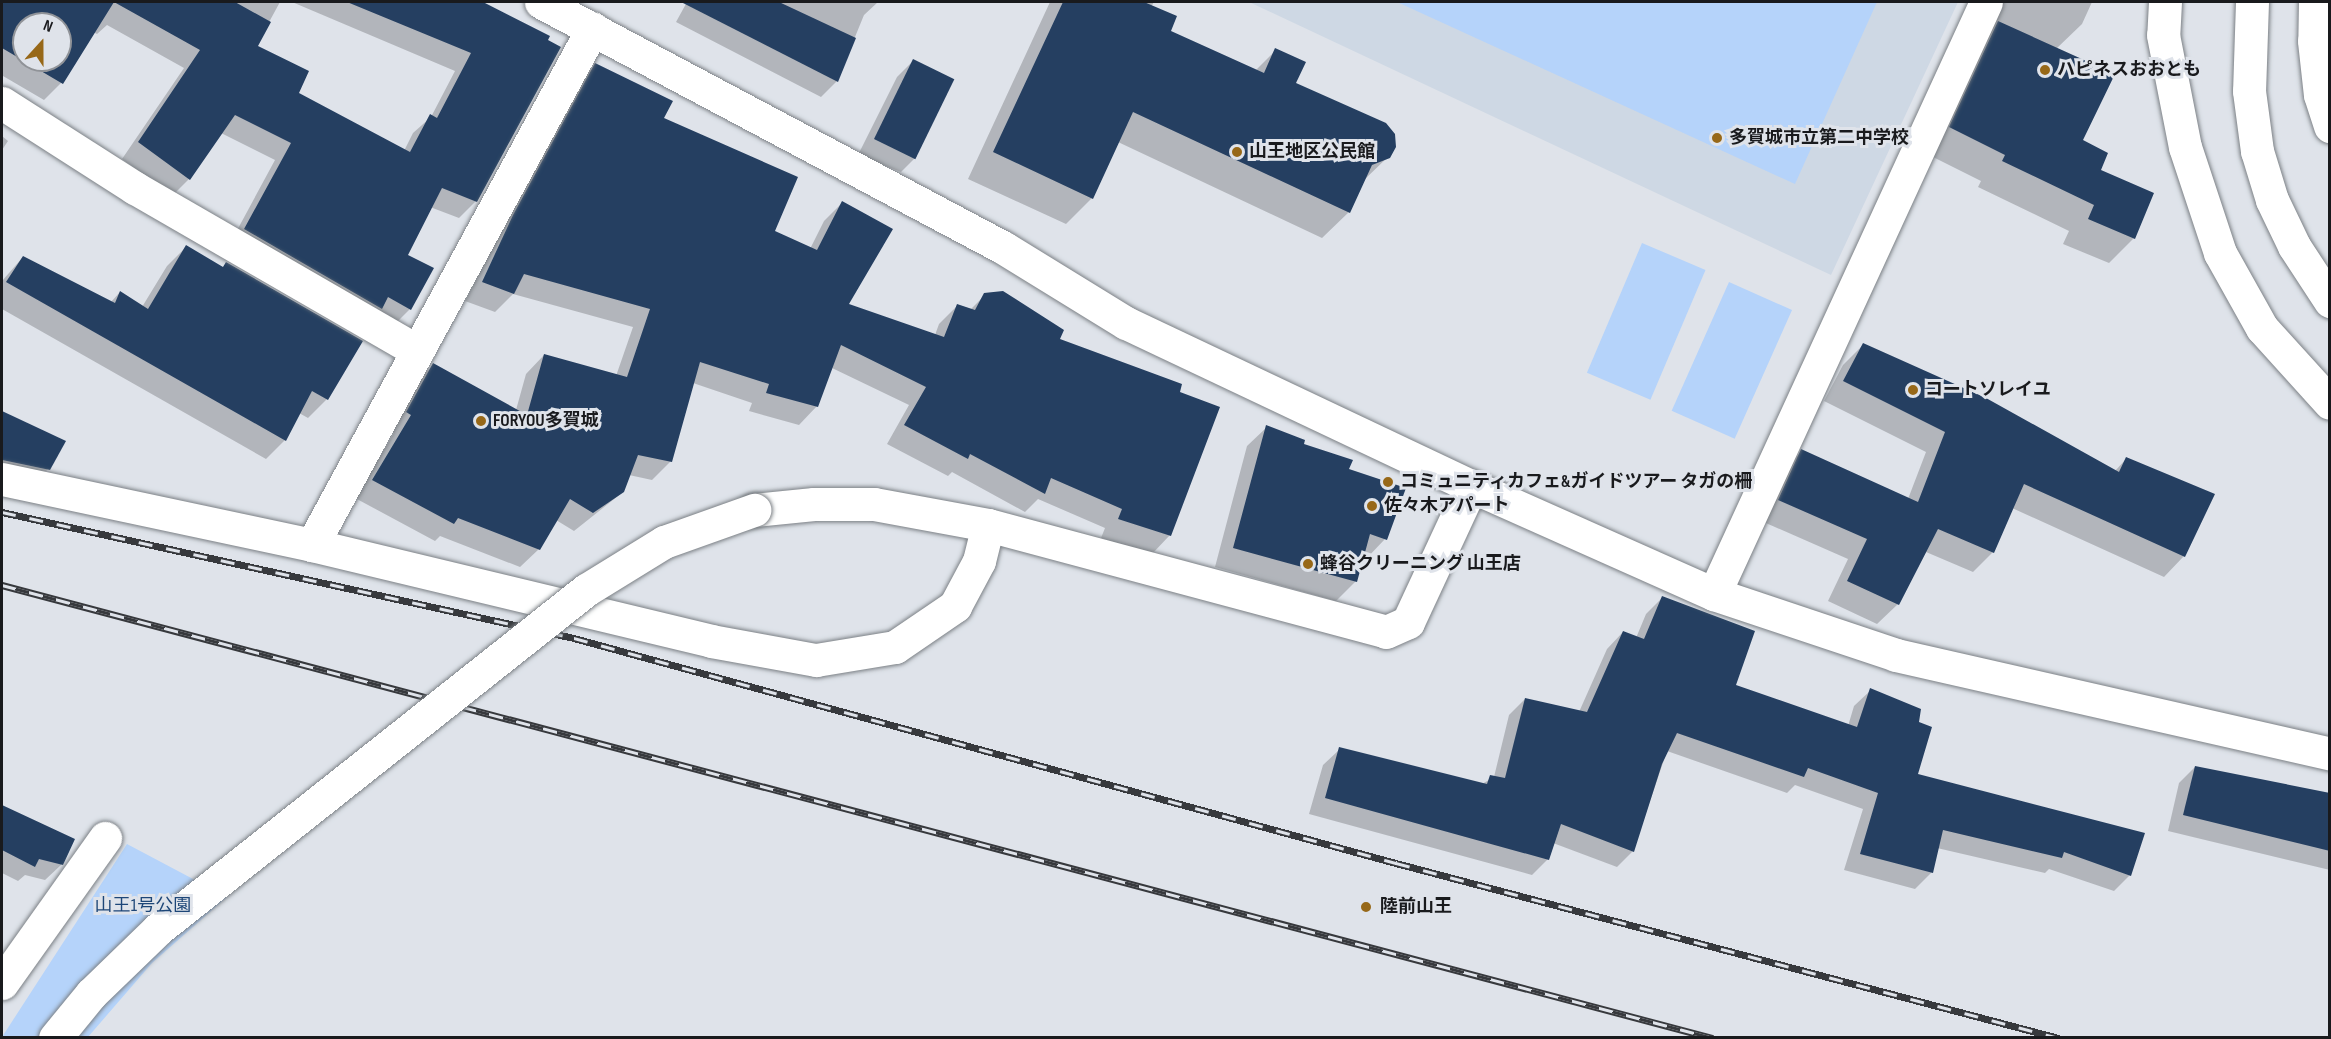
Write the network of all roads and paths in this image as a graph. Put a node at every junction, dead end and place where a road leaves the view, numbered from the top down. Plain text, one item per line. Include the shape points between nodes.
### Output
1 (541, 2) edge
2 (1986, 2) edge
3 (2165, 2) edge
4 (2253, 2) edge
5 (2315, 2) edge
6 (593, 28) junction
7 (2, 103) edge
8 (2330, 126) edge
9 (2326, 296) edge
10 (417, 351) junction
11 (2330, 403) edge
12 (2, 479) edge
13 (1471, 486) junction
14 (988, 525) junction
15 (312, 545) junction
16 (1714, 594) junction
17 (2330, 754) edge
18 (105, 838) dead end
19 (2, 983) edge
20 (55, 1038) edge

1 - 6 main road
2 - 16 main road
3 - 11 main road via 2163,35 2185,147 2220,253 2262,328
4 - 9 main road via 2249,90 2257,151 2272,200
5 - 8 main road via 2314,41 2320,96
6 - 10 main road
6 - 13 main road via 1004,248 1126,323
7 - 10 main road via 135,188
10 - 15 main road
12 - 15 main road
13 - 14 main road via 1408,622 1386,632
13 - 16 main road
14 - 15 main road via 979,561 955,606 895,648 816,660 711,641
14 - 20 main road, bridge via 874,504 814,504 754,510 664,542 586,590 158,929 90,994
16 - 17 main road via 1896,655
18 - 19 main road

